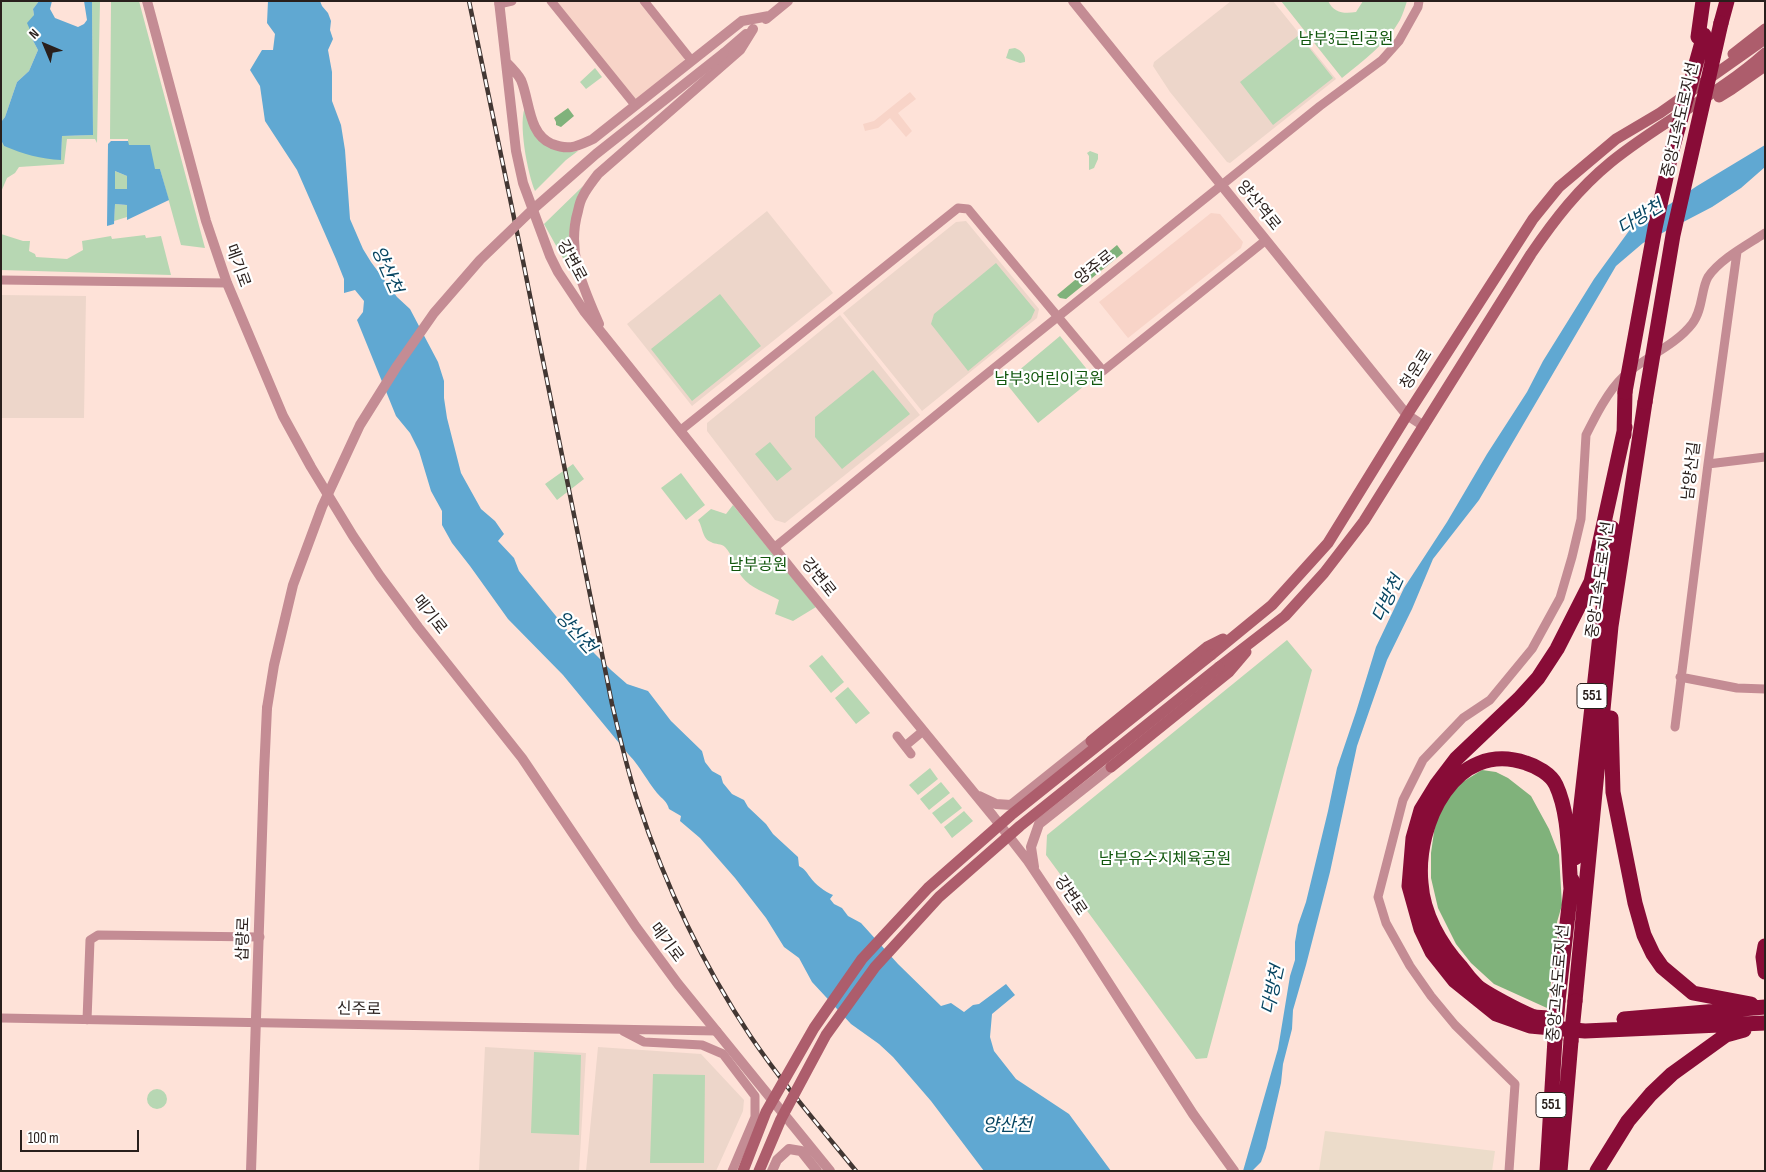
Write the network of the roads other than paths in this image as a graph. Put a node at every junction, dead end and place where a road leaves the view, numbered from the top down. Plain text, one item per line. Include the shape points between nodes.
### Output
1 (146, 1) edge
2 (512, 1) edge
3 (550, 1) edge
4 (644, 1) edge
5 (788, 1) edge
6 (1073, 1) edge
7 (1419, 1) edge
8 (1703, 1) edge
9 (1712, 1) edge
10 (1726, 1) edge
11 (499, 3) edge
12 (769, 16) junction
13 (753, 29) junction
14 (1765, 29) edge
15 (1701, 36) junction
16 (1765, 39) edge
17 (1765, 53) edge
18 (691, 60) junction
19 (506, 62) junction
20 (1765, 66) edge
21 (635, 105) junction
22 (1660, 113) junction
23 (1647, 136) junction
24 (1222, 186) junction
25 (1765, 233) edge
26 (1266, 240) junction
27 (1737, 252) junction
28 (1, 280) edge
29 (227, 283) junction
30 (1058, 316) junction
31 (603, 334) junction
32 (1407, 415) junction
33 (1424, 426) junction
34 (1625, 427) junction
35 (681, 430) junction
36 (1765, 457) edge
37 (1708, 464) junction
38 (775, 547) junction
39 (1611, 626) junction
40 (1246, 627) junction
41 (1261, 634) junction
42 (1680, 677) junction
43 (1765, 689) edge
44 (1674, 727) dead end
45 (923, 731) junction
46 (897, 736) dead end
47 (1091, 741) joint
48 (905, 746) junction
49 (911, 754) dead end
50 (1111, 767) joint
51 (974, 794) junction
52 (1035, 871) junction
53 (1571, 889) junction
54 (260, 937) junction
55 (1765, 946) edge
56 (1765, 972) edge
57 (1765, 1007) edge
58 (1, 1018) edge
59 (87, 1020) junction
60 (1765, 1023) edge
61 (256, 1024) junction
62 (620, 1030) junction
63 (717, 1031) junction
64 (251, 1171) edge
65 (732, 1171) edge
66 (743, 1171) edge
67 (759, 1171) edge
68 (772, 1171) edge
69 (817, 1171) edge
70 (830, 1171) edge
71 (1234, 1171) edge
72 (1509, 1171) edge
73 (1547, 1171) edge
74 (1560, 1171) edge
75 (1597, 1171) edge

1 - 29 street, 메기로 via 206,221
2 - 11 street
3 - 21 street
4 - 18 street
5 - 12 street
6 - 24 street, 양산역로
7 - 24 street, 양주로 via 1399,41 1382,60
8 - 15 highway, 551
9 - 15 highway, 551
10 - 39 highway, 중앙고속도로지선 / 551, bridge via 1673,235
11 - 19 street, 강변로
12 - 13 street
12 - 18 street via 742,20
13 - 31 street via 740,50 598,174 582,197 575,222 574,259
13 - 54 street, 삽량로, bridge via 596,154 531,210 480,260 434,313 360,425 322,507 293,585 274,665 264,773
14 - 22 main road, 청운로
15 - 34 highway, 중앙고속도로지선 / 551, bridge via 1655,228 1625,392
16 - 22 main road, 청운로
17 - 23 main road via 1713,94
18 - 21 street
19 - 21 street via 520,79 537,131 545,141 559,146 573,148 593,139
19 - 31 street, 강변로 via 523,183 550,256 566,285
20 - 23 main road via 1732,89
22 - 32 main road, 청운로 via 1616,139 1559,187 1533,219
23 - 33 main road via 1582,187 1556,217
24 - 26 street, 양산역로
24 - 30 street, 양주로
25 - 27 street
26 - 30 street via 1103,371
26 - 32 street, 양산역로
27 - 37 street, 남양산길
27 - 72 street via 1707,278 1700,308 1683,334 1622,378 1592,423 1586,435 1581,519 1560,598 1532,649 1490,700 1463,718 1423,760 1403,800 1380,886 1378,898 1386,923 1415,973 1455,1025 1515,1084
28 - 29 street
29 - 63 street, 메기로 via 283,416 353,536 418,627 522,758 636,927
30 - 35 street via 968,209 958,208
30 - 38 street, 양주로
31 - 35 street, 강변로
32 - 33 street, 양산역로
32 - 40 main road, 청운로 via 1328,543 1272,605
33 - 41 main road via 1364,521 1324,573 1285,616
34 - 53 highway, 중앙고속도로지선 / 551 via 1602,602
34 - 60 highway via 1591,582 1557,649 1538,678 1456,758 1421,810 1413,838 1409,886 1421,929 1432,952 1456,981 1496,1014 1530,1026 1584,1030
35 - 38 street, 강변로
36 - 37 street
37 - 42 street, 남양산길
38 - 45 street, 강변로
39 - 57 highway via 1613,792 1644,935 1662,967 1693,993
39 - 74 highway, 중앙고속도로지선 / 551, bridge
40 - 47 main road via 1207,647
40 - 66 main road, 청운로, bridge via 1011,815 928,888 862,959 814,1028 771,1104
41 - 50 main road via 1229,672
41 - 67 main road, bridge via 1020,826 939,897 875,967 826,1035 781,1119
42 - 43 street via 1737,688
42 - 44 street, 남양산길
45 - 48 street
45 - 51 street, 강변로
46 - 48 street
47 - 51 street via 1011,805 996,804
48 - 49 street
50 - 52 street via 1040,824 1031,847
51 - 52 street, 강변로
52 - 71 street, 강변로
53 - 57 highway via 1565,813 1556,783 1550,776 1516,759 1492,759 1478,762 1456,778 1437,805 1423,838 1421,883 1425,907 1434,930 1453,959 1480,988 1532,1016 1587,1023
53 - 73 highway, 중앙고속도로지선 / 551, bridge via 1558,1001
54 - 59 street via 98,935 90,940
54 - 61 street, 삽량로
55 - 56 highway
58 - 59 street, 신주로
59 - 61 street, 신주로
60 - 75 highway via 1726,1035 1672,1074 1628,1121
61 - 62 street, 신주로
61 - 64 street, 삽량로
62 - 63 street, 신주로
62 - 65 street via 644,1042 702,1045 723,1054 755,1096 755,1117
63 - 70 street, 메기로
68 - 69 street via 777,1160 789,1149 801,1151

